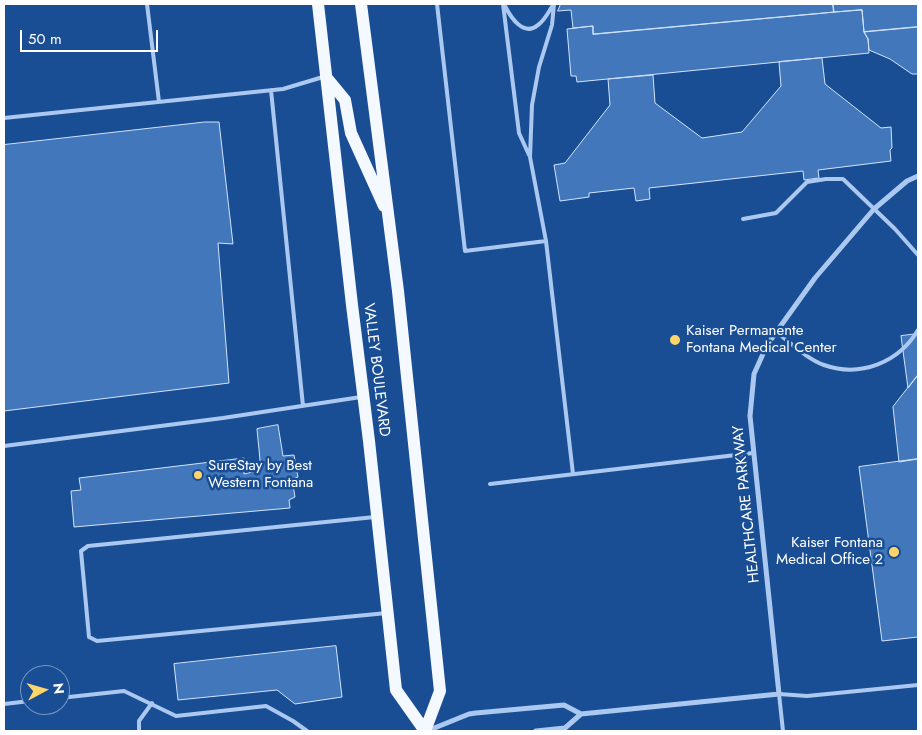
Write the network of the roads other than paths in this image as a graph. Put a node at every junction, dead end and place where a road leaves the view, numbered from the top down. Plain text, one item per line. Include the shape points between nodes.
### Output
1 (147, 4) edge
2 (318, 4) edge
3 (361, 4) edge
4 (437, 4) edge
5 (504, 4) edge
6 (554, 4) edge
7 (326, 76) junction
8 (271, 90) junction
9 (158, 102) junction
10 (4, 118) edge
11 (530, 157) junction
12 (918, 176) edge
13 (874, 209) junction
14 (389, 217) junction
15 (744, 219) dead end
16 (546, 241) junction
17 (918, 255) edge
18 (918, 330) edge
19 (776, 332) junction
20 (363, 396) junction
21 (303, 406) junction
22 (4, 446) edge
23 (753, 453) junction
24 (573, 474) junction
25 (490, 484) dead end
26 (377, 517) junction
27 (388, 613) junction
28 (918, 685) edge
29 (779, 694) junction
30 (70, 697) edge
31 (20, 702) edge
32 (152, 703) junction
33 (4, 704) edge
34 (581, 714) junction
35 (139, 731) edge
36 (307, 731) edge
37 (425, 731) edge
38 (536, 731) edge
39 (783, 731) edge

1 - 9 lane
2 - 7 main road, VALLEY BOULEVARD
3 - 14 main road, VALLEY BOULEVARD
4 - 16 lane via 465,250
5 - 6 lane via 513,20 527,29 538,26
5 - 11 lane via 519,133
6 - 11 lane via 552,25 532,105
7 - 8 lane
7 - 14 main road via 345,100 351,133
7 - 20 main road, VALLEY BOULEVARD
8 - 9 lane
8 - 21 lane
9 - 10 lane
11 - 16 lane
12 - 13 street, HEALTHCARE PARKWAY via 907,181
13 - 15 lane via 843,179 826,179 807,182 776,213
13 - 17 lane
13 - 19 street, HEALTHCARE PARKWAY via 815,278
14 - 37 main road, VALLEY BOULEVARD via 440,691
16 - 24 lane
18 - 19 lane via 896,355 876,366 855,370 824,365
19 - 23 street, HEALTHCARE PARKWAY via 754,374 750,416
20 - 21 lane
20 - 26 main road, VALLEY BOULEVARD
21 - 22 lane
23 - 24 lane
23 - 29 street, HEALTHCARE PARKWAY
24 - 25 lane
26 - 27 main road, VALLEY BOULEVARD
26 - 27 lane via 88,546 81,551 89,637 97,641
27 - 37 main road, VALLEY BOULEVARD via 396,690
28 - 29 lane via 807,696
29 - 34 street
29 - 39 lane
30 - 32 lane via 124,691
31 - 33 lane
32 - 35 lane via 139,721
32 - 36 lane via 176,716 266,706
34 - 37 street via 564,705 469,714
34 - 38 street via 565,728

